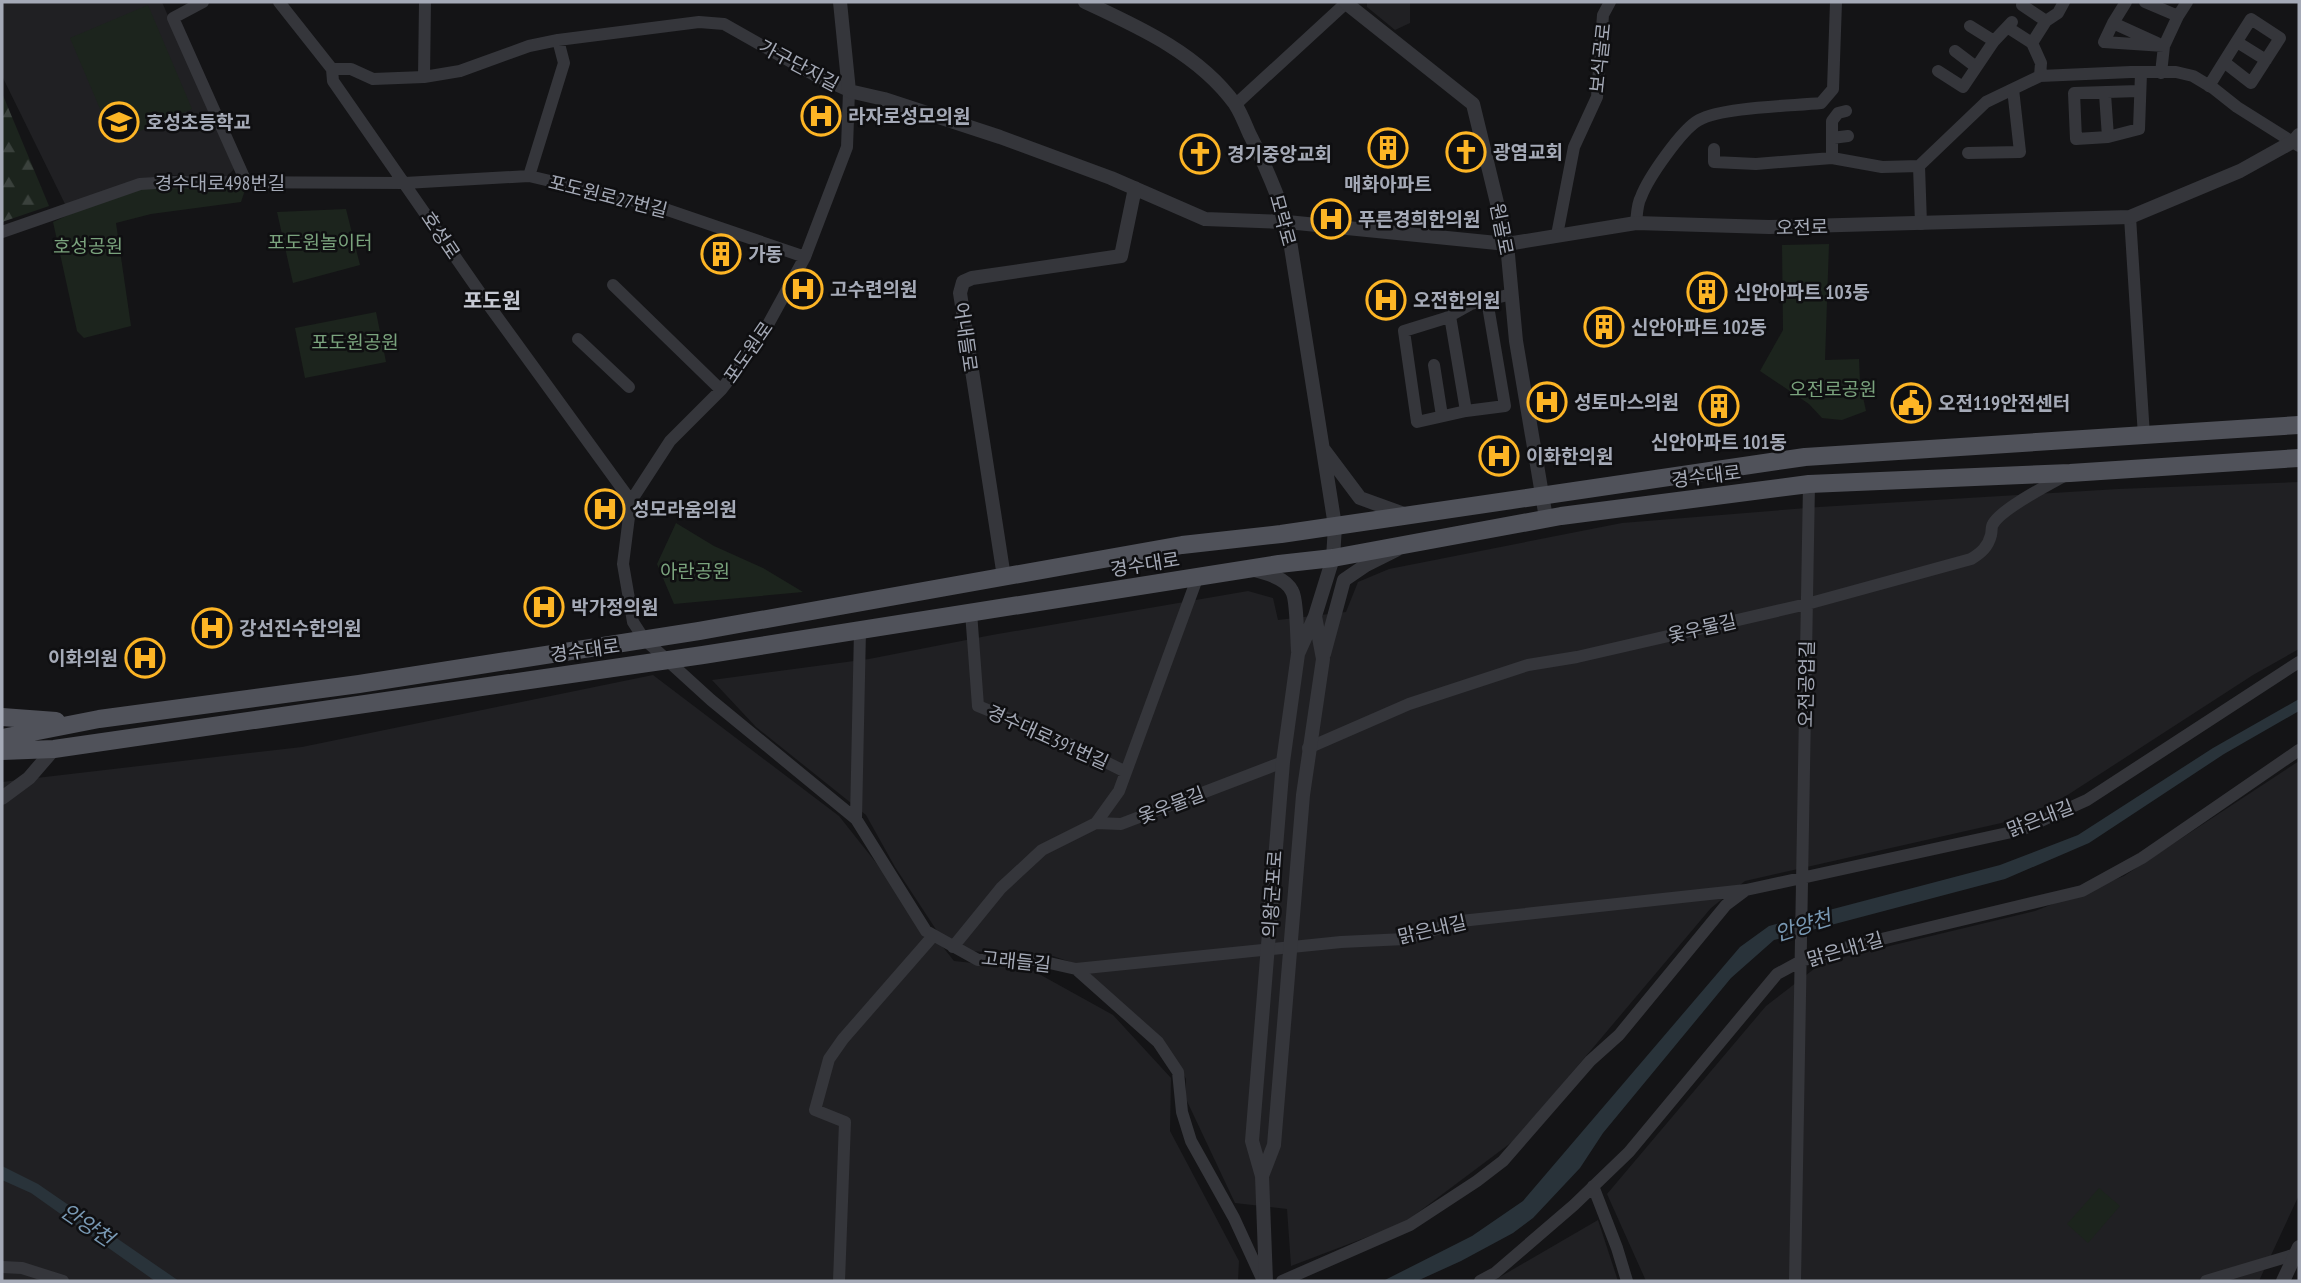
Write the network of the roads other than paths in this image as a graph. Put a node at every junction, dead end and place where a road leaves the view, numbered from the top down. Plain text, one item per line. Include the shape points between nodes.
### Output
1 (203, 2) edge
2 (279, 2) edge
3 (425, 2) edge
4 (841, 2) edge
5 (1085, 2) edge
6 (1346, 2) edge
7 (1610, 2) edge
8 (1836, 2) edge
9 (2024, 2) edge
10 (2064, 2) edge
11 (2126, 2) edge
12 (2145, 2) edge
13 (2187, 2) edge
14 (2178, 16) junction
15 (2046, 22) junction
16 (2113, 23) junction
17 (1970, 26) dead end
18 (558, 40) junction
19 (1994, 41) junction
20 (2237, 42) junction
21 (2032, 43) junction
22 (2164, 46) junction
23 (1955, 51) dead end
24 (2266, 60) junction
25 (2224, 62) junction
26 (1976, 67) junction
27 (332, 69) junction
28 (1938, 71) dead end
29 (2141, 73) junction
30 (2161, 73) junction
31 (2040, 76) junction
32 (424, 77) junction
33 (2210, 86) junction
34 (2013, 89) junction
35 (849, 91) junction
36 (2139, 91) junction
37 (2105, 94) junction
38 (1235, 105) junction
39 (1846, 111) dead end
40 (1848, 136) dead end
41 (2108, 137) junction
42 (1832, 138) junction
43 (2297, 140) edge
44 (1714, 149) dead end
45 (1968, 153) dead end
46 (1832, 158) junction
47 (1919, 166) junction
48 (529, 176) junction
49 (405, 183) junction
50 (247, 184) junction
51 (1135, 188) junction
52 (2130, 217) junction
53 (1287, 222) junction
54 (1636, 223) junction
55 (1922, 224) junction
56 (2, 232) edge
57 (1557, 235) junction
58 (1507, 244) junction
59 (805, 257) junction
60 (612, 285) dead end
61 (1512, 294) junction
62 (1487, 300) junction
63 (1450, 316) junction
64 (578, 339) dead end
65 (1434, 365) dead end
66 (629, 387) dead end
67 (721, 390) junction
68 (1466, 411) junction
69 (1442, 416) junction
70 (2299, 425) edge
71 (2144, 436) junction
72 (1322, 446) junction
73 (2299, 458) edge
74 (2070, 473) junction
75 (1809, 484) junction
76 (1542, 495) junction
77 (631, 501) junction
78 (1407, 515) junction
79 (1546, 518) junction
80 (1335, 526) junction
81 (1409, 544) junction
82 (1333, 558) junction
83 (1250, 568) junction
84 (1198, 576) junction
85 (1003, 577) junction
86 (1807, 604) junction
87 (971, 612) junction
88 (1315, 616) junction
89 (860, 630) junction
90 (644, 639) junction
91 (1298, 653) junction
92 (1323, 659) junction
93 (666, 660) junction
94 (2299, 662) edge
95 (2, 717) edge
96 (80, 722) junction
97 (2, 738) edge
98 (1308, 748) junction
99 (54, 749) junction
100 (2299, 750) edge
101 (2, 751) edge
102 (1283, 762) junction
103 (1126, 772) junction
104 (2, 798) edge
105 (856, 820) junction
106 (1096, 823) junction
107 (1803, 881) junction
108 (1746, 890) junction
109 (933, 936) junction
110 (953, 947) junction
111 (1291, 948) junction
112 (1268, 951) junction
113 (1801, 961) junction
114 (1076, 969) junction
115 (1262, 1176) junction
116 (1592, 1186) junction
117 (2298, 1250) edge
118 (2, 1267) edge
119 (63, 1281) edge
120 (839, 1281) edge
121 (1265, 1281) edge
122 (1282, 1281) edge
123 (1480, 1281) edge
124 (1627, 1281) edge
125 (1795, 1281) edge
126 (2206, 1281) edge
127 (2283, 1281) edge

1 - 50 street via 173,19
2 - 27 street, 호성로
3 - 32 street
4 - 35 street, 포도원로
5 - 38 street, 모락로 via 1175,49
6 - 38 street
6 - 58 street, 원골로 via 1473,104
7 - 57 street, 보식골로 via 1604,15 1597,97 1574,147
8 - 54 street via 1833,89 1827,98 1821,103 1730,111 1698,120 1656,170 1640,198
9 - 15 street via 2022,5
10 - 15 street
11 - 16 street
12 - 14 street
13 - 14 street
14 - 22 street
15 - 21 street
16 - 22 street
16 - 22 street via 2104,42
17 - 19 street
18 - 32 street, 가구단지길 via 460,71
18 - 35 street, 가구단지길 via 698,22 724,24
18 - 48 street via 564,64
19 - 21 street via 2010,25
19 - 26 street
20 - 24 street
20 - 24 street via 2251,19 2280,38
20 - 25 street
21 - 31 street
22 - 30 street
23 - 26 street
24 - 25 street via 2252,83
25 - 33 street
26 - 28 street via 1962,87
27 - 32 street, 가구단지길 via 351,69 373,79
27 - 49 street, 호성로 via 333,81
29 - 30 street
29 - 31 street
29 - 36 street
30 - 33 street via 2193,76
31 - 34 street
33 - 43 street via 2237,107
34 - 45 street via 2020,152
34 - 47 street via 1986,102
35 - 51 street, 가구단지길 via 1000,137
35 - 59 street, 포도원로 via 847,147
36 - 37 street
36 - 41 street via 2139,129
37 - 41 street
37 - 41 street via 2074,93 2076,139
38 - 53 street, 모락로 via 1271,177
39 - 42 street via 1832,121
40 - 42 street
42 - 46 street
43 - 52 street, 오전로 via 2240,171
44 - 46 street via 1714,162
46 - 47 street via 1882,167
47 - 55 street
48 - 49 street, 포도원로27번길
48 - 59 street, 포도원로27번길 via 656,206
49 - 50 street, 경수대로498번길
49 - 77 street, 호성로
50 - 56 street, 경수대로498번길 via 140,184
51 - 53 street, 가구단지길 via 1205,219
51 - 85 street, 어내들로 via 1121,256 963,282 960,293
52 - 55 street, 오전로
52 - 71 street
53 - 58 street, 오전로
53 - 72 street, 모락로
54 - 55 street, 오전로 via 1769,228
54 - 57 street, 오전로
57 - 58 street, 오전로
58 - 61 street, 원골로
59 - 67 street, 포도원로 via 760,340
60 - 67 street
61 - 62 street
61 - 76 street, 원골로
62 - 63 street
62 - 68 street via 1505,406
63 - 68 street
63 - 69 street via 1404,331 1417,422
64 - 66 street
65 - 69 street
67 - 77 street, 포도원로 via 670,441
68 - 69 street
70 - 71 main road, 경수대로
71 - 76 main road, 경수대로 via 1805,457
72 - 78 street via 1360,498
72 - 80 street, 모락로
73 - 74 main road, 경수대로
74 - 75 main road, 경수대로
74 - 86 street, 옻우물길 via 2004,514 1993,524 1982,552 1971,559
75 - 79 main road, 경수대로
75 - 86 street, 오전공업길
76 - 78 main road, 경수대로
76 - 79 street, 원골로
77 - 90 street, 포도원로 via 623,564 633,622
78 - 80 main road, 경수대로
79 - 81 main road, 경수대로
80 - 82 street, 모락로
80 - 85 main road, 경수대로 via 1182,545
81 - 82 main road, 경수대로
81 - 92 street via 1344,580
82 - 83 main road, 경수대로
82 - 88 street, 의왕군포로
83 - 84 main road, 경수대로
83 - 91 street via 1284,581 1293,591
84 - 87 main road, 경수대로
84 - 103 street
85 - 90 main road, 경수대로
86 - 98 street, 옻우물길 via 1528,664 1409,704
86 - 107 street, 오전공업길
87 - 89 main road, 경수대로
87 - 103 street, 경수대로391번길 via 978,706
88 - 91 street, 의왕군포로
88 - 92 street, 의왕군포로
89 - 93 main road, 경수대로
89 - 105 street
90 - 93 street, 고래들길
90 - 96 main road, 경수대로
91 - 102 street, 의왕군포로
92 - 98 street, 의왕군포로
93 - 99 main road, 경수대로
93 - 105 street, 고래들길
94 - 107 street, 맑은내길 via 2087,800 2021,830
95 - 96 main road, 경수대로
96 - 97 main road, 경수대로
98 - 111 street, 의왕군포로
99 - 101 main road, 경수대로
99 - 104 street via 29,778
100 - 113 street, 맑은내1길 via 2142,859 2082,891
102 - 106 street, 옻우물길 via 1121,824
102 - 112 street, 의왕군포로
103 - 106 street via 1119,792
105 - 109 street, 고래들길
106 - 110 street via 1042,850 1001,888
107 - 108 street, 맑은내길
107 - 113 street, 오전공업길
108 - 111 street, 맑은내길 via 1461,920 1405,939
108 - 122 street, 맑은내길 via 1726,905 1619,1035 1590,1061 1503,1161 1410,1225
109 - 110 street, 고래들길
109 - 120 street via 829,1059 815,1110 845,1122
110 - 114 street, 고래들길 via 978,960 1036,960
111 - 112 street, 맑은내길
111 - 115 street, 의왕군포로 via 1274,1145
112 - 114 street, 맑은내길
112 - 115 street, 의왕군포로 via 1252,1141
113 - 116 street, 맑은내1길 via 1777,974 1629,1152
113 - 125 street
114 - 121 street, 고래들길 via 1158,1042 1178,1072 1191,1141
115 - 121 street, 의왕군포로
116 - 123 street, 맑은내1길
116 - 124 street
117 - 126 street
117 - 127 street
118 - 119 street

